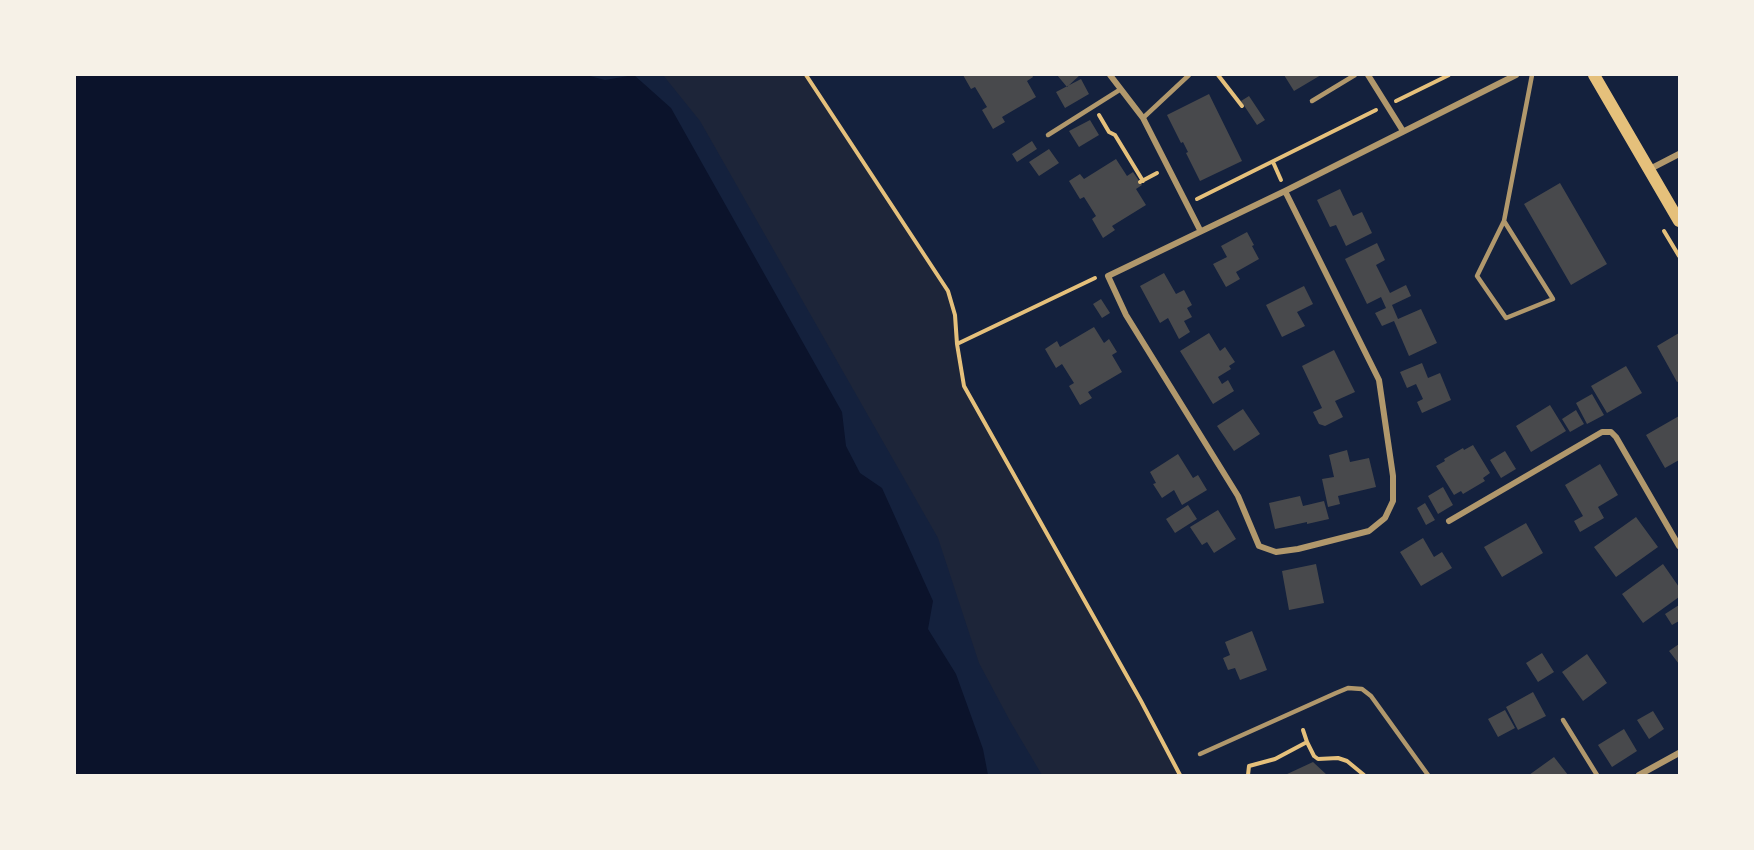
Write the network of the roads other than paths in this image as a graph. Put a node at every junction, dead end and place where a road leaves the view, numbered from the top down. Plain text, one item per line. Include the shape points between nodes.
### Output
1 (1110, 75) edge
2 (1189, 75) edge
3 (1355, 75) edge
4 (1368, 75) edge
5 (1516, 75) edge
6 (1532, 75) edge
7 (1594, 75) edge
8 (1121, 89) junction
9 (1312, 101) dead end
10 (1143, 118) junction
11 (1403, 131) junction
12 (1048, 135) dead end
13 (1679, 154) edge
14 (1650, 169) junction
15 (1285, 191) junction
16 (1504, 220) junction
17 (1679, 220) edge
18 (1200, 230) junction
19 (1449, 521) dead end
20 (1679, 546) edge
21 (1563, 720) dead end
22 (1679, 753) edge
23 (1200, 754) dead end
24 (1428, 775) edge
25 (1598, 775) edge
26 (1639, 775) edge

1 - 8 street
2 - 10 lane
3 - 9 lane
4 - 11 street
5 - 11 street
6 - 16 lane
7 - 14 main road
8 - 10 street
8 - 12 lane
10 - 18 street
11 - 15 street
13 - 14 street
14 - 17 main road
15 - 18 street
15 - 18 street via 1379,380 1393,501 1385,518 1369,531 1298,549 1276,552 1259,546 1238,496 1126,315 1108,276
16 - 16 lane via 1553,299 1506,318 1477,276
19 - 20 street via 1602,432 1611,432
21 - 25 lane
22 - 26 street
23 - 24 lane via 1348,688 1371,696

